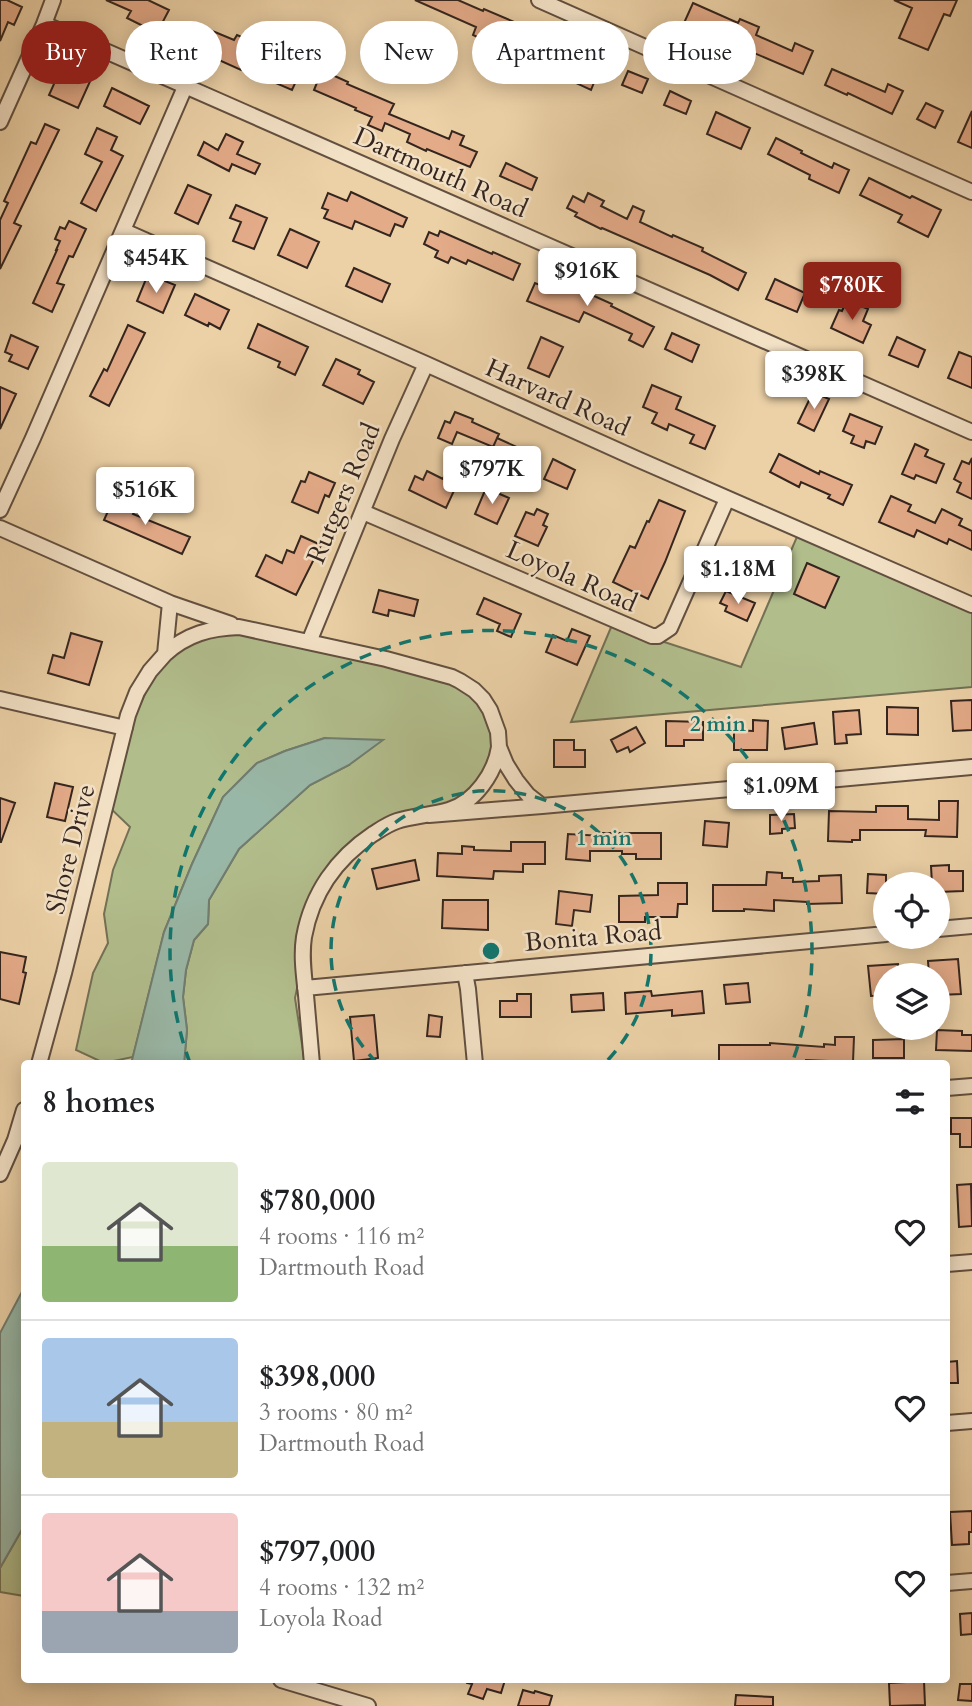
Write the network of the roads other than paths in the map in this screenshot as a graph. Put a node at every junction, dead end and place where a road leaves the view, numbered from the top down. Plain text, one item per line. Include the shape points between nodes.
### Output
1 (54, 0) edge
2 (539, 0) edge
3 (45, 21) edge
4 (111, 54) edge
5 (21, 75) edge
6 (185, 87) junction
7 (0, 122) edge
8 (972, 192) edge
9 (124, 231) junction
10 (426, 364) junction
11 (972, 432) edge
12 (727, 499) junction
13 (0, 510) edge
14 (363, 512) junction
15 (0, 528) edge
16 (170, 603) junction
17 (972, 605) edge
18 (239, 627) junction
19 (309, 642) junction
20 (165, 654) junction
21 (0, 699) edge
22 (125, 729) junction
23 (499, 747) junction
24 (972, 767) edge
25 (542, 806) junction
26 (429, 815) junction
27 (972, 926) edge
28 (950, 928) edge
29 (873, 935) edge
30 (464, 973) junction
31 (305, 988) junction
32 (40, 1060) edge
33 (312, 1060) edge
34 (475, 1060) edge
35 (972, 1086) edge
36 (950, 1088) edge
37 (21, 1120) edge
38 (0, 1174) edge
39 (972, 1262) edge
40 (950, 1264) edge
41 (972, 1421) edge
42 (950, 1423) edge
43 (972, 1581) edge
44 (950, 1583) edge
45 (291, 1683) edge
46 (368, 1706) edge

1 - 3 street
2 - 8 street
4 - 6 street, Dartmouth Road
5 - 7 street
6 - 9 street
6 - 11 street, Dartmouth Road
9 - 10 street, Harvard Road
9 - 13 street
10 - 12 street, Harvard Road
10 - 14 street, Rutgers Road
12 - 14 street, Loyola Road via 670,628 658,636 645,635
12 - 17 street, Harvard Road
14 - 19 street, Rutgers Road
15 - 16 street
16 - 18 street
16 - 20 street
18 - 19 street, Shore Drive
18 - 20 street, Shore Drive via 220,627 187,637
19 - 23 street, Shore Drive via 460,681 490,710
20 - 22 street, Shore Drive via 137,692
21 - 22 street
22 - 32 street, Shore Drive
23 - 25 street, Shore Drive via 516,780
23 - 26 street via 495,764 477,792 451,810
24 - 25 street
25 - 26 street
26 - 31 street via 381,829 331,873 318,894 304,938
27 - 28 street
29 - 30 street, Bonita Road
30 - 31 street, Bonita Road
30 - 34 street
31 - 33 street
35 - 36 street
37 - 38 street
39 - 40 street
41 - 42 street
43 - 44 street
45 - 46 street

